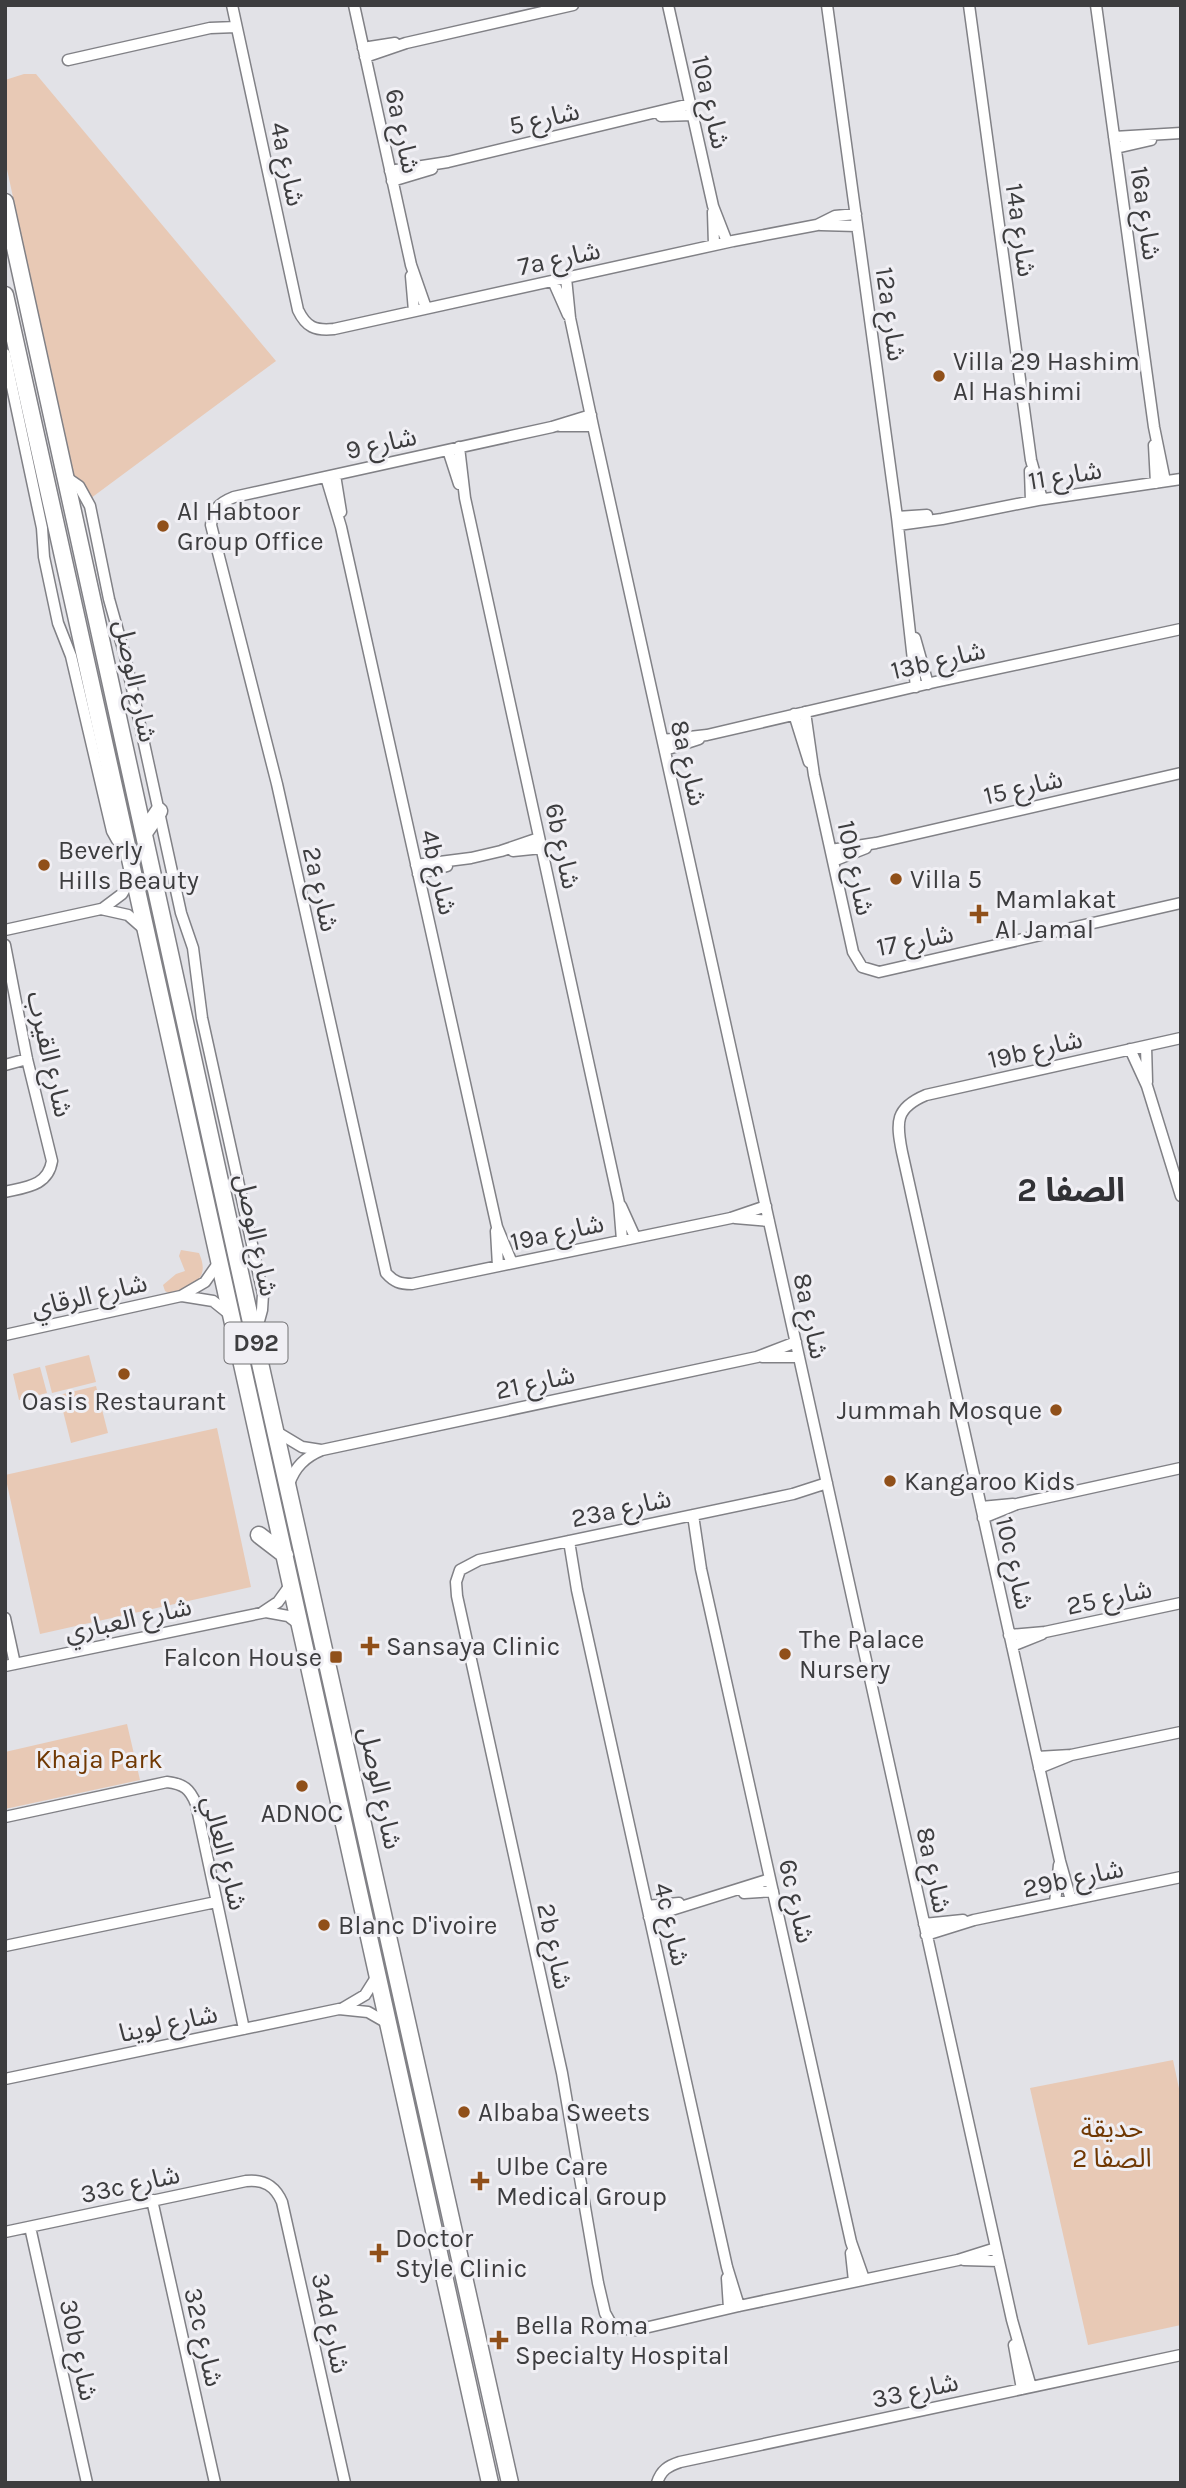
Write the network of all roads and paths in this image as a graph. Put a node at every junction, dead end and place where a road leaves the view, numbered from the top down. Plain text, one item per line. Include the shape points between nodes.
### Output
1 (232, 5) edge
2 (354, 5) edge
3 (573, 5) edge
4 (668, 5) edge
5 (827, 5) edge
6 (969, 5) edge
7 (1096, 5) edge
8 (235, 22) junction
9 (364, 52) junction
10 (68, 60) dead end
11 (690, 104) junction
12 (650, 115) junction
13 (693, 115) junction
14 (1181, 133) edge
15 (1115, 143) junction
16 (391, 176) junction
17 (5, 202) edge
18 (714, 208) junction
19 (856, 214) junction
20 (817, 225) junction
21 (858, 226) junction
22 (727, 242) junction
23 (714, 245) junction
24 (411, 265) junction
25 (566, 278) junction
26 (553, 281) junction
27 (5, 295) edge
28 (426, 309) junction
29 (414, 311) junction
30 (570, 318) junction
31 (311, 328) joint
32 (5, 354) edge
33 (592, 421) junction
34 (454, 449) junction
35 (330, 476) junction
36 (66, 477) junction
37 (1181, 479) edge
38 (1161, 482) junction
39 (1036, 500) junction
40 (217, 506) joint
41 (898, 521) junction
42 (911, 628) junction
43 (1181, 629) edge
44 (928, 684) junction
45 (916, 687) junction
46 (805, 712) junction
47 (794, 714) junction
48 (664, 745) junction
49 (1181, 773) edge
50 (814, 775) junction
51 (159, 811) junction
52 (144, 833) junction
53 (540, 843) junction
54 (129, 848) junction
55 (832, 855) junction
56 (417, 869) junction
57 (134, 872) junction
58 (1181, 903) edge
59 (102, 909) junction
60 (5, 930) edge
61 (147, 933) junction
62 (5, 945) edge
63 (862, 967) joint
64 (1181, 1038) edge
65 (1146, 1046) junction
66 (1130, 1049) junction
67 (27, 1059) junction
68 (5, 1065) edge
69 (1147, 1086) junction
70 (903, 1110) joint
71 (5, 1192) edge
72 (1181, 1196) edge
73 (619, 1203) junction
74 (766, 1206) junction
75 (731, 1218) junction
76 (769, 1220) junction
77 (497, 1227) junction
78 (635, 1237) junction
79 (622, 1240) junction
80 (220, 1259) junction
81 (512, 1263) junction
82 (498, 1266) junction
83 (392, 1280) joint
84 (181, 1296) junction
85 (232, 1318) junction
86 (5, 1335) edge
87 (254, 1336) junction
88 (796, 1342) junction
89 (758, 1357) junction
90 (799, 1357) junction
91 (277, 1432) junction
92 (322, 1450) junction
93 (1181, 1468) edge
94 (289, 1485) junction
95 (828, 1487) junction
96 (1017, 1504) junction
97 (981, 1507) junction
98 (689, 1516) junction
99 (983, 1518) junction
100 (259, 1535) dead end
101 (565, 1542) junction
102 (285, 1555) junction
103 (460, 1570) joint
104 (291, 1584) junction
105 (1181, 1603) edge
106 (259, 1614) junction
107 (5, 1618) edge
108 (301, 1625) junction
109 (1045, 1632) junction
110 (1009, 1635) junction
111 (1012, 1646) junction
112 (10, 1665) edge
113 (1181, 1731) edge
114 (1071, 1755) junction
115 (1037, 1757) junction
116 (1039, 1768) junction
117 (5, 1817) edge
118 (1060, 1861) junction
119 (1181, 1877) edge
120 (770, 1879) junction
121 (773, 1891) junction
122 (733, 1893) junction
123 (1071, 1900) junction
124 (216, 1902) junction
125 (690, 1903) junction
126 (1055, 1903) junction
127 (647, 1906) junction
128 (649, 1917) junction
129 (974, 1920) junction
130 (924, 1924) junction
131 (388, 1933) junction
132 (926, 1935) junction
133 (370, 1936) junction
134 (5, 1946) edge
135 (378, 1975) junction
136 (339, 2009) junction
137 (407, 2016) junction
138 (389, 2024) junction
139 (244, 2029) junction
140 (422, 2029) dead end
141 (5, 2079) edge
142 (263, 2181) joint
143 (152, 2200) junction
144 (30, 2227) junction
145 (5, 2232) edge
146 (996, 2248) junction
147 (960, 2259) junction
148 (999, 2261) junction
149 (859, 2280) junction
150 (734, 2307) junction
151 (490, 2331) dead end
152 (480, 2347) junction
153 (1181, 2356) edge
154 (1027, 2388) junction
155 (659, 2478) edge
156 (87, 2483) edge
157 (215, 2483) edge
158 (345, 2483) edge
159 (490, 2483) edge
160 (510, 2483) edge

1 - 8 street, 4a شارع
2 - 9 street, 6a شارع
3 - 9 street
4 - 11 street, 10a شارع
5 - 19 street, 12a شارع
6 - 39 street, 14a شارع
7 - 15 street, 16a شارع
8 - 10 street
8 - 31 street, 4a شارع via 298,310
9 - 16 street, 6a شارع
11 - 12 street, شارع 5
11 - 13 street, 10a شارع
12 - 13 street, شارع 5
12 - 16 street, شارع 5
13 - 18 street, 10a شارع
14 - 15 street
15 - 38 street, 16a شارع
16 - 24 street, 6a شارع
17 - 36 main road, شارع الوصل / D92
18 - 22 street, 10a شارع
18 - 23 street, 10a شارع
19 - 20 street, 7a شارع via 835,216
19 - 21 street, 12a شارع
20 - 21 street, 7a شارع
20 - 22 street, 7a شارع
21 - 41 street, 12a شارع
22 - 23 street, 7a شارع
23 - 25 street, 7a شارع
24 - 28 street, 6a شارع
24 - 29 street, 6a شارع
25 - 26 street, 7a شارع
25 - 30 street, 8a شارع
26 - 28 street, 7a شارع
26 - 30 street, 8a شارع
27 - 54 main road, شارع الوصل / D92
28 - 29 street, 7a شارع
29 - 31 street, 7a شارع via 334,329
30 - 33 street, 8a شارع
32 - 54 street, شارع الوصل via 60,629 71,656 112,831
33 - 34 street, شارع 9
33 - 48 street, 8a شارع
34 - 35 street, شارع 9
34 - 53 street, 6b شارع
35 - 40 street, شارع 9 via 234,497
35 - 56 street, 4b شارع
36 - 51 street via 79,486 90,506
36 - 52 main road, شارع الوصل / D92
37 - 38 street, شارع 11
38 - 39 street, شارع 11
39 - 41 street, شارع 11
40 - 83 street, 2a شارع via 211,525 277,784 383,1264
41 - 42 street, 12a شارع
42 - 44 street, 12a شارع
42 - 45 street, 12a شارع
43 - 44 street, 13b شارع
44 - 45 street, 13b شارع
45 - 46 street, 13b شارع
46 - 47 street, 13b شارع
46 - 50 street, 10b شارع
47 - 48 street, 13b شارع
47 - 50 street, 10b شارع
48 - 74 street, 8a شارع
49 - 55 street, شارع 15
50 - 55 street, 10b شارع
51 - 52 main road
51 - 87 street via 263,1294
52 - 87 main road, شارع الوصل / D92
53 - 56 street
53 - 73 street, 6b شارع
54 - 57 main road, شارع الوصل / D92
55 - 63 street, 10b شارع via 853,952
56 - 77 street, 4b شارع
57 - 59 street via 122,894
57 - 61 main road, شارع الوصل / D92
58 - 63 street, شارع 17 via 879,972
59 - 60 street
59 - 61 street via 128,915
61 - 80 main road, شارع الوصل / D92
62 - 67 street, شارع القيرب
64 - 65 street, 19b شارع
65 - 66 street, 19b شارع
65 - 69 street
66 - 69 street
66 - 70 street, 19b شارع via 926,1095
67 - 68 street
67 - 71 street, شارع القيرب via 52,1155 50,1171 38,1183
69 - 72 street
70 - 97 street, 10c شارع via 897,1129
73 - 78 street, 6b شارع
73 - 79 street, 6b شارع
74 - 75 street, 19a شارع
74 - 76 street, 8a شارع
75 - 76 street, 19a شارع
75 - 78 street, 19a شارع
76 - 88 street, 8a شارع
77 - 81 street, 4b شارع
77 - 82 street, 4b شارع
78 - 79 street, 19a شارع
79 - 81 street, 19a شارع
80 - 84 street, شارع الرقاي via 205,1282
80 - 85 main road, شارع الوصل / D92
81 - 82 street, 19a شارع
82 - 83 street, 19a شارع via 412,1284
84 - 85 street, شارع الرقاي via 213,1301
84 - 86 street, شارع الرقاي
85 - 102 main road, شارع الوصل / D92
87 - 91 main road, شارع الوصل / D92
88 - 89 street, شارع 21
88 - 90 street, 8a شارع
89 - 90 street, شارع 21
89 - 92 street, شارع 21
90 - 95 street, 8a شارع
91 - 92 street via 302,1447
91 - 94 main road, شارع الوصل / D92
92 - 94 street, شارع 21 via 298,1467
93 - 96 street
94 - 131 main road, شارع الوصل / D92
95 - 98 street, 23a شارع
95 - 130 street, 8a شارع
96 - 97 street
96 - 99 street
97 - 99 street, 10c شارع
98 - 101 street, 23a شارع
98 - 120 street, 6c شارع
99 - 110 street, 10c شارع
100 - 102 main road
101 - 103 street, 23a شارع via 479,1560
101 - 127 street, 4c شارع
102 - 104 main road, شارع الوصل / D92
103 - 150 street, 2b شارع via 457,1596 562,2073 605,2313 617,2328 636,2330
104 - 106 street, شارع العباري via 278,1602
104 - 108 main road, شارع الوصل / D92
105 - 109 street, شارع 25
106 - 108 street, شارع العباري via 281,1614
106 - 112 street, شارع العباري
107 - 112 street
108 - 133 main road, شارع الوصل / D92
109 - 110 street, شارع 25
109 - 111 street, شارع 25
110 - 111 street, 10c شارع
111 - 115 street, 10c شارع
113 - 114 street
114 - 115 street
114 - 116 street
115 - 116 street, 10c شارع
116 - 118 street, 10c شارع
117 - 124 street, شارع العالي via 178,1783 188,1788 196,1804
118 - 123 street, 10c شارع
118 - 126 street, 10c شارع
119 - 123 street, 29b شارع
120 - 121 street, 6c شارع
120 - 122 street
121 - 122 street
121 - 149 street, 6c شارع
122 - 125 street
123 - 126 street, 29b شارع
124 - 134 street
124 - 139 street, شارع العالي
125 - 127 street
125 - 128 street
126 - 129 street, 29b شارع
127 - 128 street, 4c شارع
128 - 150 street, 4c شارع
129 - 130 street, 29b شارع
129 - 132 street, 29b شارع
130 - 132 street, 8a شارع
131 - 133 main road via 380,1941
131 - 137 main road, شارع الوصل / D92
132 - 146 street, 8a شارع
133 - 135 main road, شارع الوصل / D92
135 - 136 street, شارع لوينا via 365,1995
135 - 138 main road, شارع الوصل / D92
136 - 138 street, شارع لوينا via 368,2012
136 - 139 street, شارع لوينا
137 - 140 main road
137 - 152 main road, شارع الوصل / D92
138 - 159 main road, شارع الوصل / D92
139 - 141 street, شارع لوينا
142 - 143 street, 33c شارع
142 - 158 street, 34d شارع via 282,2202
143 - 144 street, 33c شارع
143 - 157 street, 32c شارع
144 - 145 street, 33c شارع
144 - 156 street, 30b شارع
146 - 147 street
146 - 148 street, 8a شارع
147 - 148 street
147 - 149 street
148 - 154 street, 8a شارع
149 - 150 street
151 - 152 main road
152 - 160 main road, شارع الوصل / D92
153 - 154 street, شارع 33
154 - 155 street, شارع 33 via 680,2462

